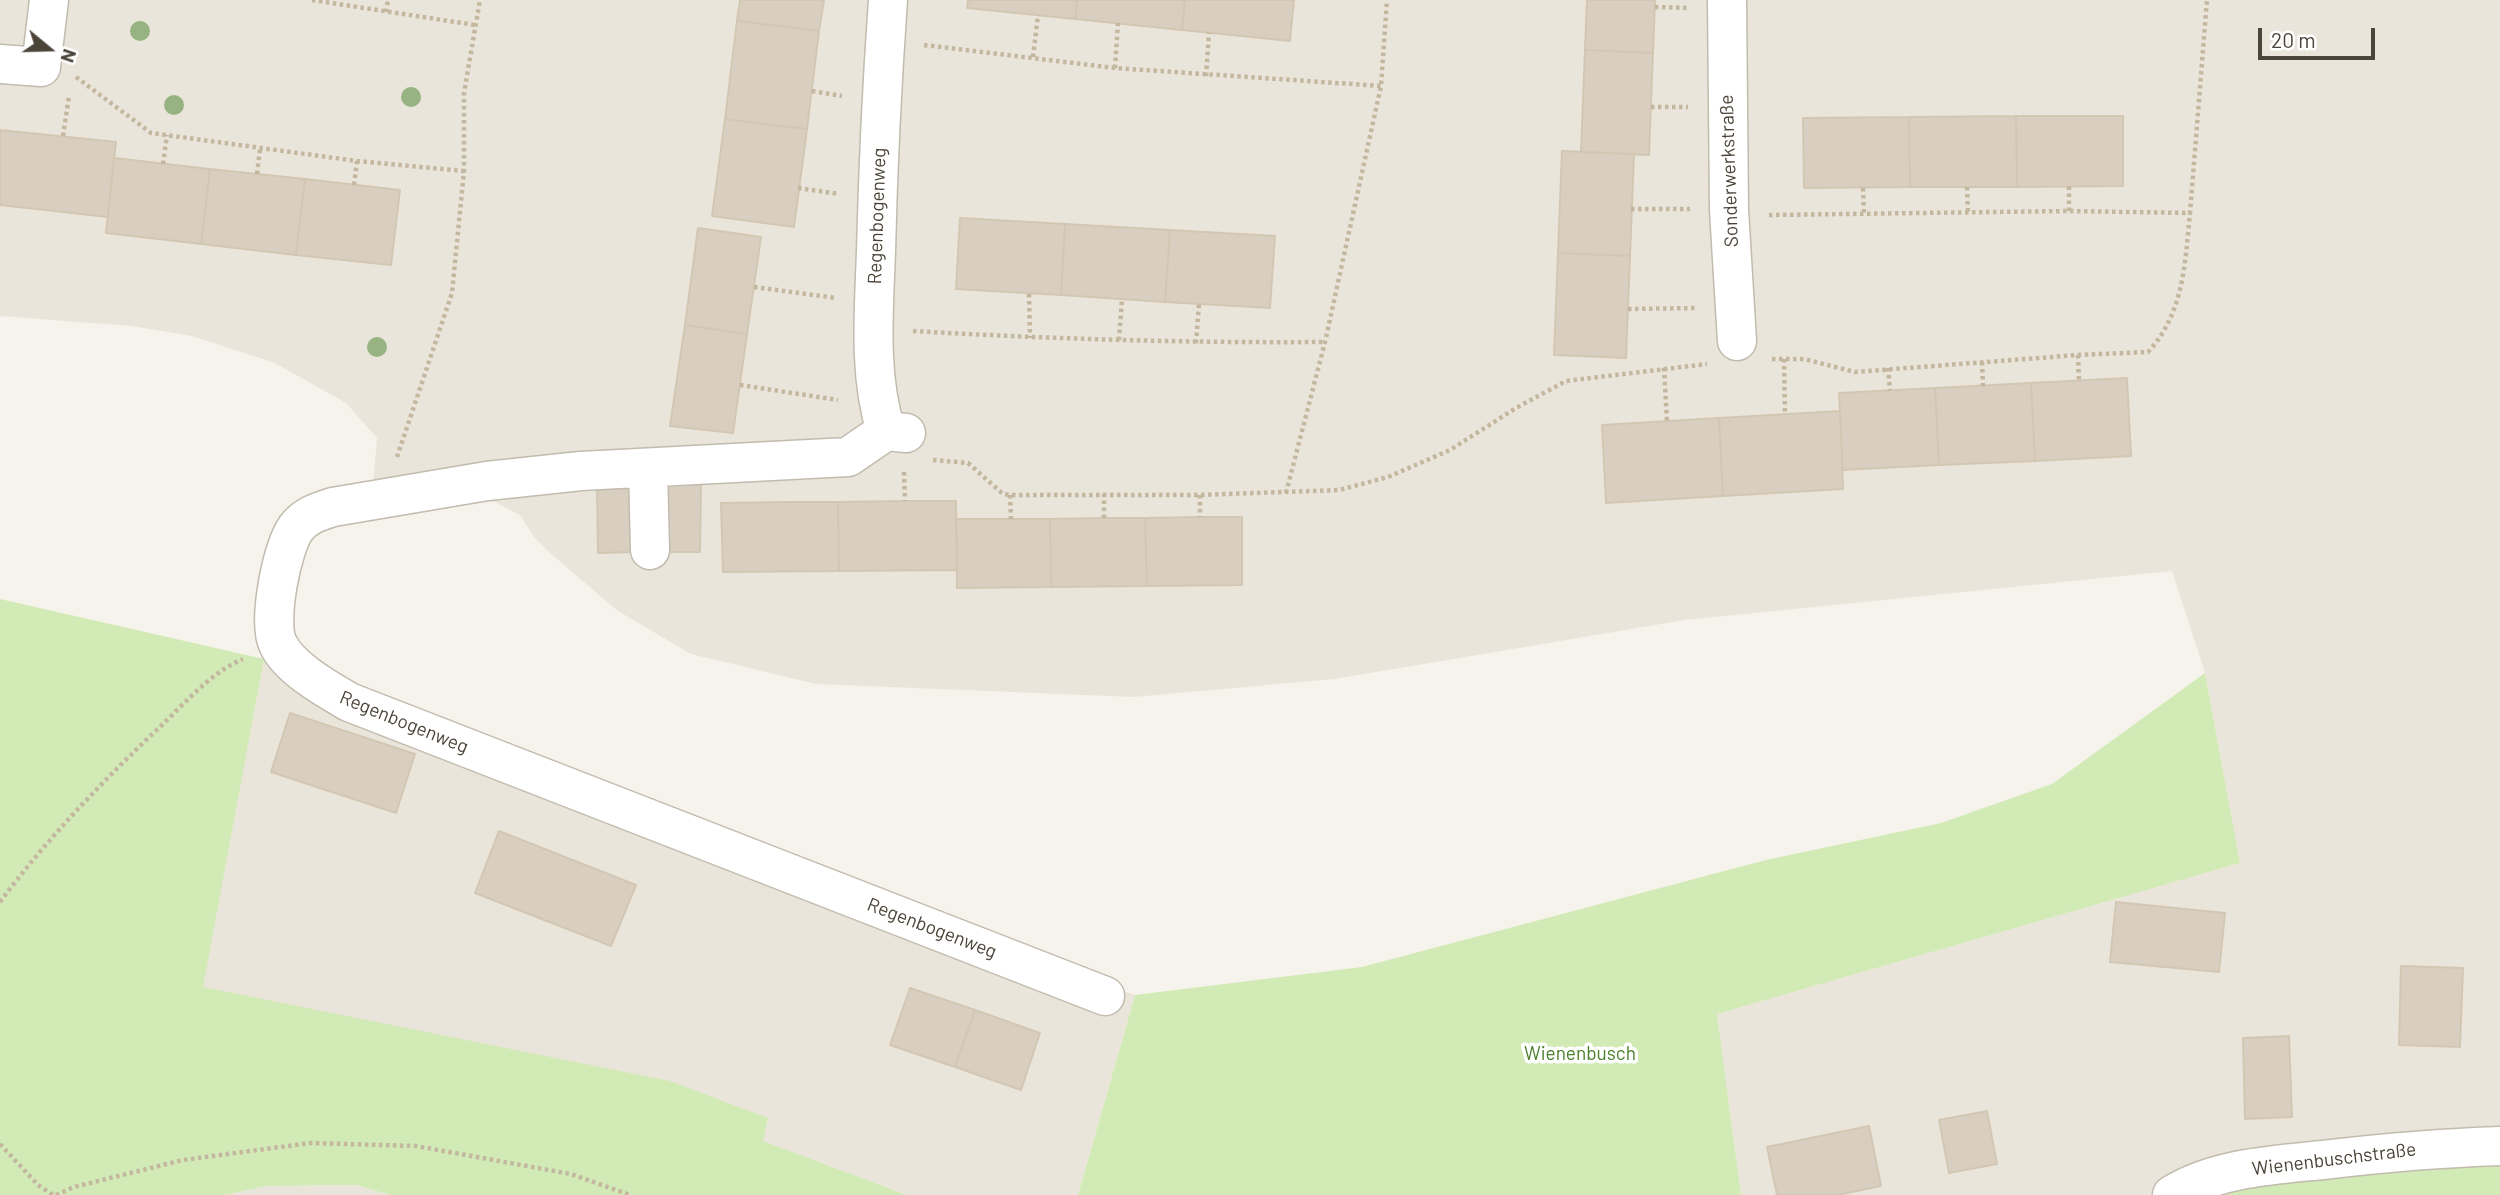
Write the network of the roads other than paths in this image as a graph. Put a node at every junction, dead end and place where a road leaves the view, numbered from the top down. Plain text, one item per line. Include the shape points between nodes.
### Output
1 (50, 0) edge
2 (888, 0) edge
3 (1727, 0) edge
4 (0, 64) edge
5 (1737, 343) road end
6 (648, 468) junction
7 (650, 550) dead end
8 (1105, 996) dead end
9 (2500, 1146) edge
10 (2172, 1195) edge

1 - 4 street via 41,67
2 - 6 street, Regenbogenweg via 874,313 899,432 848,457
3 - 5 street, Sonderwerkstraße via 1729,213
6 - 7 street
6 - 8 street, Regenbogenweg via 487,481 384,496 309,515 295,530 286,552 276,601 277,644 295,665 349,702
9 - 10 street, Wienenbuschstraße via 2425,1148 2251,1168

